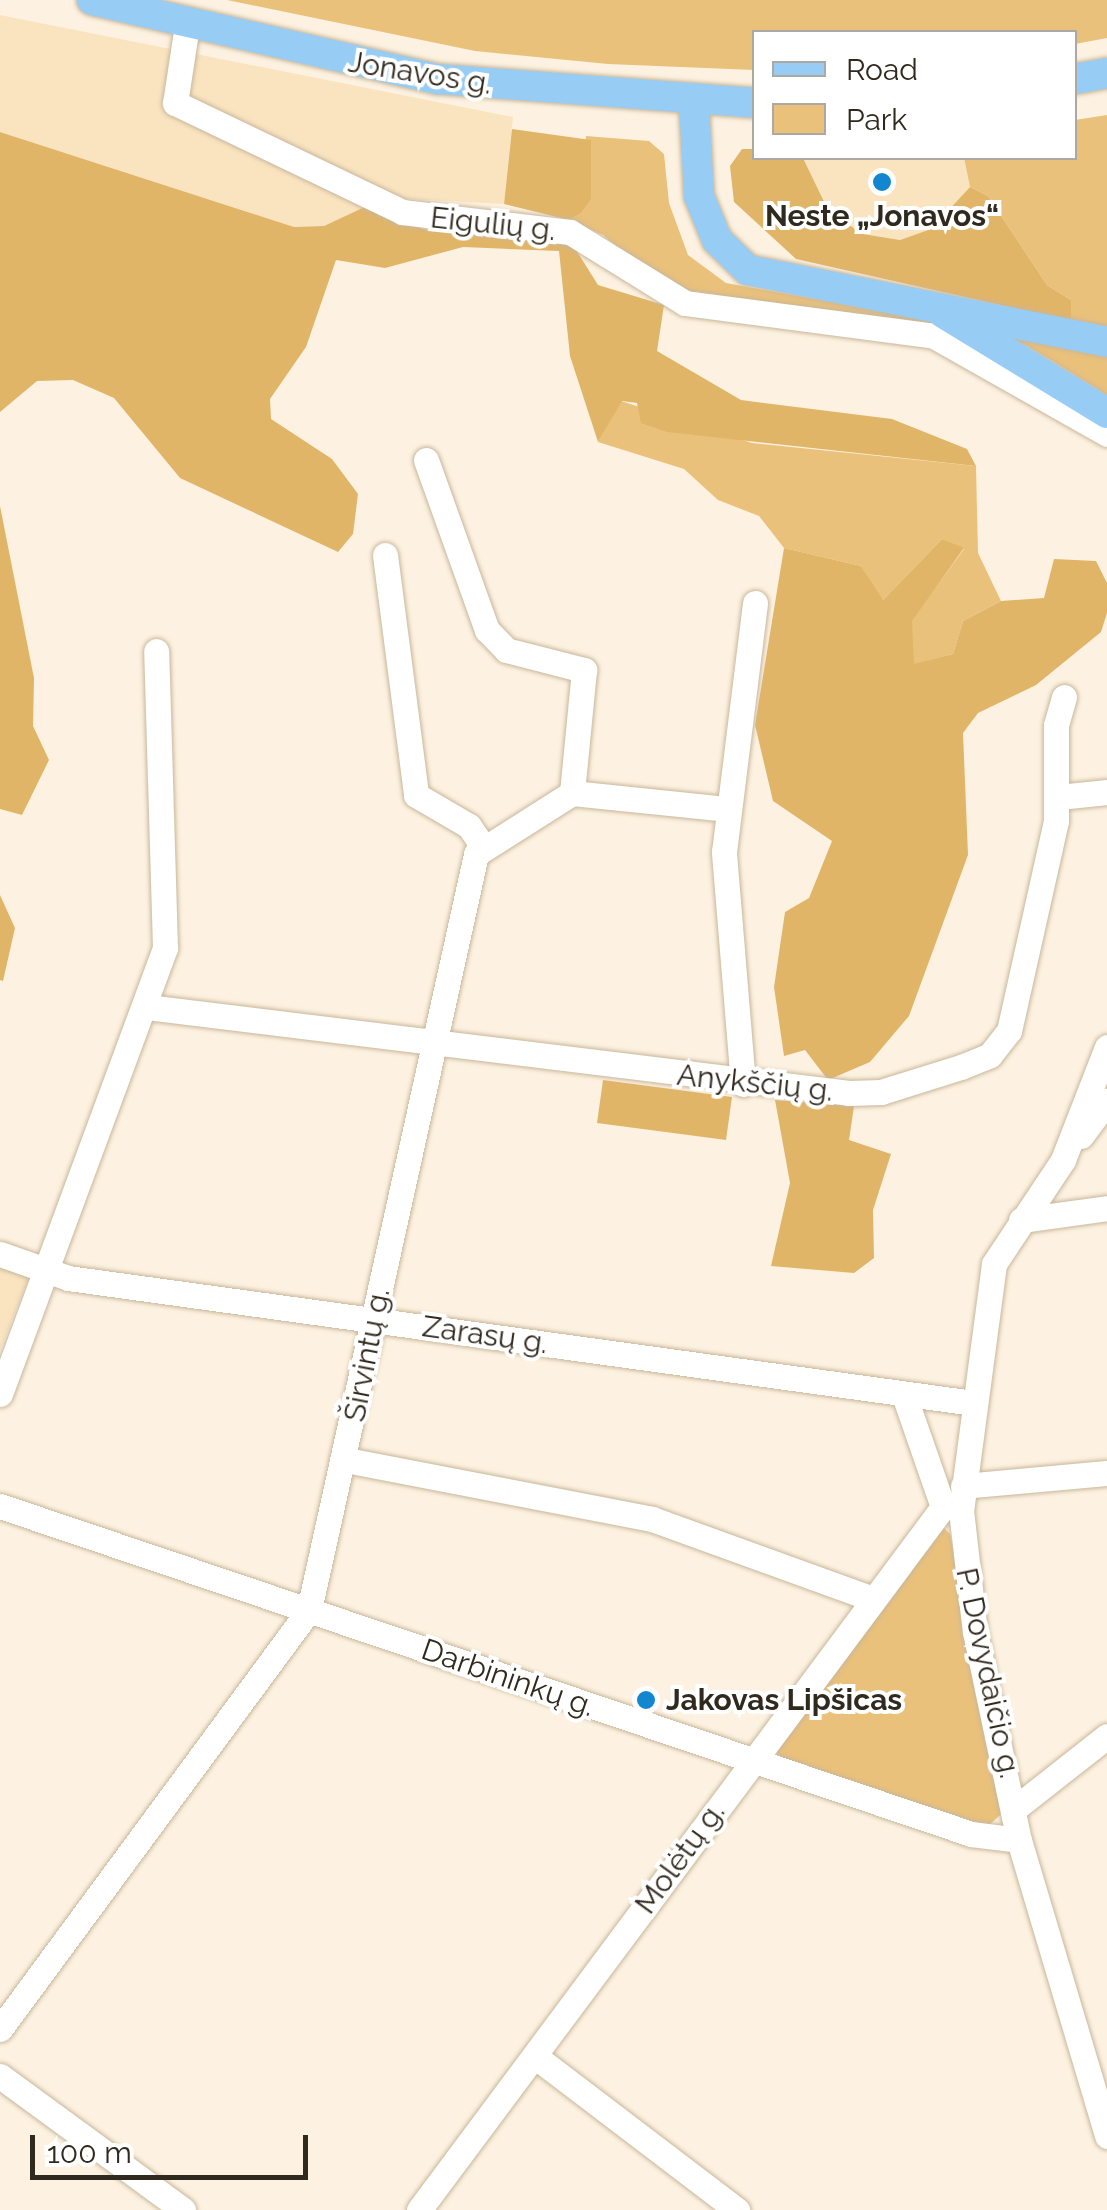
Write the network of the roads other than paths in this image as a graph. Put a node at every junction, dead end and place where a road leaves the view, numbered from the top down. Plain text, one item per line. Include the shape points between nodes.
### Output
1 (92, 0) edge
2 (187, 25) junction
3 (1107, 73) edge
4 (1077, 78) edge
5 (694, 103) junction
6 (752, 103) edge
7 (927, 304) junction
8 (1107, 342) edge
9 (1107, 414) edge
10 (1107, 434) edge
11 (426, 460) dead end
12 (385, 555) dead end
13 (755, 604) dead end
14 (156, 650) dead end
15 (1064, 697) dead end
16 (1107, 792) edge
17 (572, 793) junction
18 (1059, 798) junction
19 (726, 810) junction
20 (482, 844) junction
21 (147, 1006) junction
22 (432, 1042) junction
23 (1107, 1047) edge
24 (744, 1084) junction
25 (1107, 1102) edge
26 (1063, 1160) junction
27 (1107, 1208) edge
28 (1022, 1220) junction
29 (0, 1254) edge
30 (48, 1272) junction
31 (373, 1320) junction
32 (0, 1394) edge
33 (904, 1395) junction
34 (974, 1404) junction
35 (346, 1460) junction
36 (1107, 1473) edge
37 (956, 1501) junction
38 (0, 1506) edge
39 (873, 1600) junction
40 (309, 1610) junction
41 (1107, 1736) edge
42 (752, 1760) junction
43 (1018, 1806) junction
44 (1019, 1840) junction
45 (0, 2030) edge
46 (536, 2056) junction
47 (0, 2076) edge
48 (1107, 2136) edge
49 (183, 2210) edge
50 (419, 2210) edge
51 (737, 2210) edge

1 - 2 main road, Jonavos g.
2 - 5 main road, Jonavos g. via 453,81
2 - 10 street, Eigulių g. via 175,104 402,212 570,232 685,303 934,336
3 - 4 main road
5 - 6 main road, Jonavos g.
5 - 7 main road via 699,196 730,257 762,276
7 - 8 main road
7 - 9 main road
11 - 17 street via 487,630 506,650 584,670
12 - 20 street via 416,795 469,826
13 - 19 street
14 - 21 street via 167,927
15 - 18 street, Anykščių g. via 1056,725
16 - 18 street
17 - 19 street
17 - 20 street
18 - 24 street, Anykščių g. via 999,1046 881,1092
19 - 24 street
20 - 22 street, Širvintų g.
21 - 22 street, Anykščių g.
21 - 30 street
22 - 24 street, Anykščių g.
22 - 31 street, Širvintų g.
23 - 26 street, P. Dovydaičio g.
25 - 26 street
26 - 28 street, P. Dovydaičio g.
27 - 28 street
28 - 34 street, P. Dovydaičio g. via 994,1264
29 - 30 street, Zarasų g.
30 - 31 street, Zarasų g.
30 - 32 street
31 - 33 street, Zarasų g.
31 - 35 street, Širvintų g.
33 - 34 street, Zarasų g.
33 - 37 street
34 - 37 street, P. Dovydaičio g.
35 - 39 street via 652,1519
35 - 40 street, Širvintų g.
36 - 37 street
37 - 39 street, Molėtų g.
37 - 43 street, P. Dovydaičio g. via 974,1632
38 - 40 street, Darbininkų g.
39 - 42 street, Molėtų g.
40 - 42 street, Darbininkų g.
40 - 45 street, Širvintų g.
41 - 43 street
42 - 44 street, Darbininkų g. via 971,1834
42 - 46 street, Molėtų g.
43 - 44 street, P. Dovydaičio g.
44 - 48 street, P. Dovydaičio g.
46 - 50 street, Molėtų g.
46 - 51 street
47 - 49 street

